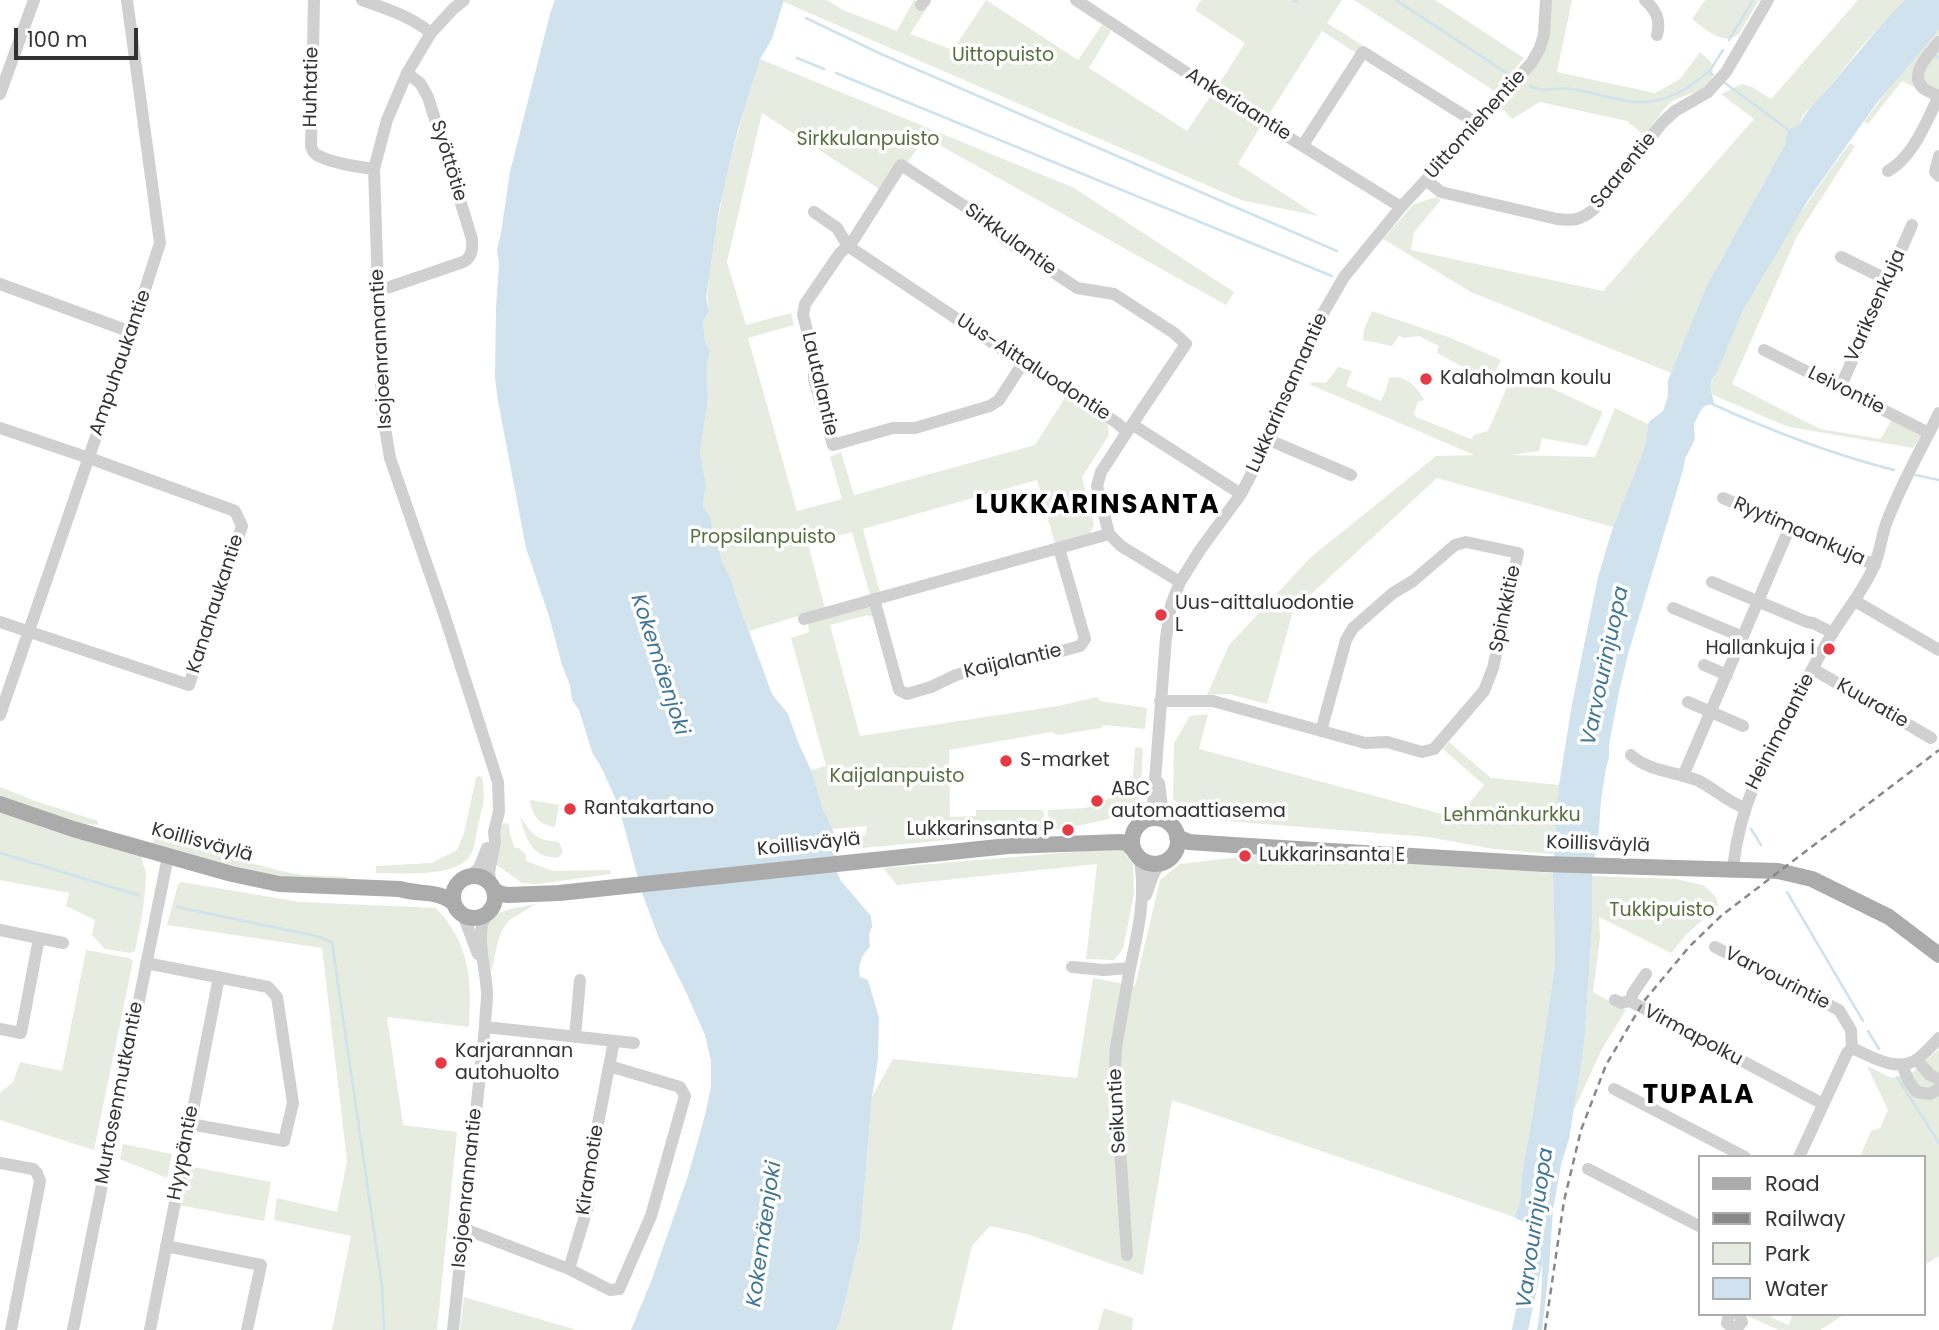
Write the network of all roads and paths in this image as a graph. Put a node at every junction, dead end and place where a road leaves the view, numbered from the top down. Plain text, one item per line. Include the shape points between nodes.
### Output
1 (34, 0) edge
2 (127, 0) edge
3 (314, 0) edge
4 (362, 0) edge
5 (464, 0) edge
6 (1546, 0) edge
7 (1645, 0) edge
8 (1768, 0) edge
9 (1083, 2) edge
10 (431, 33) junction
11 (1657, 35) dead end
12 (1939, 42) edge
13 (407, 73) junction
14 (0, 94) edge
15 (1939, 96) edge
16 (1478, 124) junction
17 (1303, 145) junction
18 (1939, 156) edge
19 (374, 169) junction
20 (1888, 171) dead end
21 (1939, 176) edge
22 (1426, 180) junction
23 (1402, 207) junction
24 (814, 212) dead end
25 (1912, 225) dead end
26 (1376, 237) joint
27 (848, 246) junction
28 (1841, 257) dead end
29 (1888, 280) junction
30 (0, 284) edge
31 (377, 290) junction
32 (131, 332) junction
33 (1764, 350) dead end
34 (1023, 363) junction
35 (1840, 388) junction
36 (1939, 413) edge
37 (0, 428) edge
38 (1130, 429) junction
39 (1929, 433) junction
40 (1269, 440) junction
41 (89, 458) junction
42 (1351, 475) dead end
43 (1241, 494) junction
44 (1723, 498) dead end
45 (1789, 529) junction
46 (1108, 534) junction
47 (1059, 548) junction
48 (1875, 565) junction
49 (1180, 582) junction
50 (1712, 582) dead end
51 (874, 599) junction
52 (1758, 601) junction
53 (1855, 601) junction
54 (1672, 608) dead end
55 (804, 619) dead end
56 (0, 622) edge
57 (28, 632) junction
58 (1833, 633) junction
59 (1743, 638) junction
60 (1939, 650) edge
61 (1704, 665) dead end
62 (1813, 669) junction
63 (1727, 675) junction
64 (1160, 701) junction
65 (1688, 702) dead end
66 (1711, 712) junction
67 (0, 715) edge
68 (1743, 726) dead end
69 (1321, 731) junction
70 (1931, 738) dead end
71 (1156, 752) junction
72 (1631, 755) dead end
73 (1684, 776) junction
74 (0, 804) edge
75 (1745, 808) junction
76 (1144, 822) junction
77 (1168, 822) junction
78 (494, 832) junction
79 (1177, 837) junction
80 (1065, 842) junction
81 (1233, 845) junction
82 (1137, 855) junction
83 (168, 856) junction
84 (1166, 860) junction
85 (1733, 868) junction
86 (466, 879) junction
87 (493, 887) junction
88 (400, 889) junction
89 (559, 893) junction
90 (459, 909) junction
91 (489, 912) junction
92 (1140, 912) junction
93 (0, 930) edge
94 (39, 938) junction
95 (63, 943) dead end
96 (1715, 947) dead end
97 (1939, 955) edge
98 (146, 963) junction
99 (483, 963) junction
100 (1072, 967) dead end
101 (1130, 968) junction
102 (1646, 974) dead end
103 (219, 977) junction
104 (580, 980) dead end
105 (1615, 1000) dead end
106 (1630, 1001) junction
107 (485, 1027) junction
108 (0, 1029) edge
109 (575, 1037) junction
110 (1939, 1038) edge
111 (614, 1041) junction
112 (634, 1043) dead end
113 (1852, 1048) junction
114 (1917, 1060) junction
115 (1902, 1065) junction
116 (609, 1066) junction
117 (1939, 1079) edge
118 (1614, 1089) dead end
119 (1939, 1089) edge
120 (1823, 1104) junction
121 (190, 1124) junction
122 (1741, 1155) edge
123 (1800, 1155) edge
124 (0, 1163) edge
125 (1588, 1169) dead end
126 (1698, 1225) edge
127 (464, 1229) junction
128 (166, 1247) junction
129 (1127, 1255) dead end
130 (569, 1269) junction
131 (1729, 1316) edge
132 (1740, 1316) edge
133 (11, 1330) edge
134 (73, 1330) edge
135 (150, 1330) edge
136 (247, 1330) edge
137 (453, 1330) edge

1 - 14 street
2 - 32 street, Ampuhaukantie via 160,243
3 - 19 street, Huhtatie via 313,152
4 - 10 street via 401,13
5 - 10 street, Isojoenrannantie
6 - 16 street, Uittomiehentie via 1540,48
7 - 11 street via 1660,24
8 - 22 street, Saarentie via 1726,72 1708,92 1662,123 1584,218 1557,219 1441,192
9 - 17 street, Ankeriaantie
10 - 13 street, Isojoenrannantie
12 - 15 street via 1917,74 1922,87
13 - 19 street, Isojoenrannantie via 387,120
13 - 31 street, Syöttötie via 428,97 472,248 463,262
15 - 20 street via 1908,154
16 - 17 street via 1363,52
16 - 22 street, Uittomiehentie
17 - 23 street, Ankeriaantie
18 - 21 street via 1935,172
19 - 31 street, Isojoenrannantie
22 - 23 street, Uittomiehentie
23 - 26 street, Uittomiehentie
24 - 27 street, Uus-Aittaluodontie via 837,229
25 - 29 street, Variksenkuja
26 - 40 street, Lukkarinsannantie via 1344,277 1318,322
27 - 34 street, Uus-Aittaluodontie
27 - 34 street, Lautalantie via 803,315 814,357 814,379 833,445 990,407
27 - 38 street, Sirkkulantie via 901,165 989,222 1004,239 1077,288 1114,294 1186,344
28 - 29 street
29 - 35 street, Variksenkuja
30 - 32 street
31 - 78 street, Isojoenrannantie via 382,410 390,458 498,782
32 - 41 street, Ampuhaukantie
33 - 35 street, Leivontie
34 - 38 street, Uus-Aittaluodontie
35 - 39 street, Leivontie
36 - 39 street, Heinimaantie
37 - 41 street
38 - 43 street
38 - 46 street, Uus-Aittaluodontie via 1101,472 1097,486
39 - 48 street, Heinimaantie via 1886,524
40 - 42 street
40 - 43 street, Lukkarinsannantie
41 - 57 street, Ampuhaukantie
41 - 57 street, Kanahaukantie via 236,511 242,526 191,681 189,685
43 - 49 street, Lukkarinsannantie
44 - 45 street, Ryytimaankuja
45 - 48 street, Ryytimaankuja
45 - 52 street
46 - 47 street
46 - 49 street via 1121,547
47 - 51 street
47 - 51 street, Kaijalantie via 1085,639 1080,646 1036,658 1018,657 907,694 899,690
48 - 53 street, Heinimaantie
49 - 64 street, Lukkarinsannantie via 1171,605
50 - 52 street
51 - 55 street
52 - 58 street
52 - 59 street
53 - 58 street, Heinimaantie
53 - 60 street
54 - 59 street
56 - 57 street
57 - 67 street, Ampuhaukantie
58 - 62 street, Heinimaantie
59 - 63 street
61 - 63 street
62 - 70 street, Kuuratie
62 - 75 street, Heinimaantie
63 - 66 street
64 - 69 street, Spinkkitie via 1213,702
64 - 71 street, Lukkarinsannantie
65 - 66 street
66 - 68 street
66 - 73 street
69 - 69 street, Spinkkitie via 1365,743 1387,742 1422,752 1434,749 1484,691 1518,553 1466,542 1455,545 1353,628
71 - 76 street, Lukkarinsannantie via 1153,806
71 - 77 street, Lukkarinsannantie
72 - 73 street
73 - 75 street
74 - 83 main road, Koillisväylä
75 - 85 street, Heinimaantie
76 - 77 main road via 1159,818
76 - 80 main road, Koillisväylä
76 - 82 main road via 1133,837
77 - 79 main road
78 - 86 street, Isojoenrannantie via 480,868
78 - 87 street, Isojoenrannantie via 489,872
79 - 81 main road, Koillisväylä
79 - 84 main road via 1177,848
80 - 82 main road, Koillisväylä via 1120,842
80 - 89 main road, Koillisväylä
81 - 84 main road, Koillisväylä
81 - 85 main road, Koillisväylä via 1603,867
82 - 84 main road via 1151,863
82 - 92 street, Seikuntie via 1142,869
83 - 88 main road, Koillisväylä via 279,884
83 - 98 street, Murtosenmutkantie
84 - 92 street, Seikuntie via 1153,875
85 - 97 main road, Koillisväylä via 1812,879 1889,917
86 - 87 main road via 482,878
86 - 88 main road, Koillisväylä
86 - 90 main road via 456,888
87 - 89 main road, Koillisväylä via 508,895
87 - 91 main road via 495,901
88 - 90 main road, Koillisväylä via 448,897
89 - 91 main road, Koillisväylä
90 - 91 main road via 476,918
90 - 99 street, Isojoenrannantie
91 - 99 street, Isojoenrannantie via 481,925
92 - 101 street, Seikuntie
93 - 94 street
94 - 95 street
94 - 108 street via 21,1033
96 - 113 street, Varvourintie via 1839,1010 1851,1030
98 - 103 street
98 - 134 street, Murtosenmutkantie
99 - 107 street, Isojoenrannantie
100 - 101 street
101 - 129 street, Seikuntie via 1115,1071
102 - 106 street, Virmapolku
103 - 121 street, Hyypäntie
103 - 121 street via 268,987 276,997 293,1103 284,1141
104 - 109 street
105 - 106 street
106 - 120 street, Virmapolku
107 - 109 street
107 - 127 street, Isojoenrannantie
109 - 111 street
110 - 114 street
111 - 112 street
111 - 116 street, Kiramotie
113 - 115 street via 1884,1063
113 - 120 street
114 - 115 street
114 - 117 street
115 - 119 street via 1917,1092 1930,1094
116 - 130 street, Kiramotie via 589,1170 588,1206
116 - 130 street via 680,1087 685,1096 651,1216 619,1290
118 - 122 street
120 - 123 street
121 - 128 street, Hyypäntie
124 - 133 street via 33,1170 40,1181
125 - 126 street
127 - 130 street
127 - 137 street, Isojoenrannantie
128 - 135 street, Hyypäntie
128 - 136 street via 261,1265
131 - 132 street via 1727,1323 1732,1327 1742,1322

